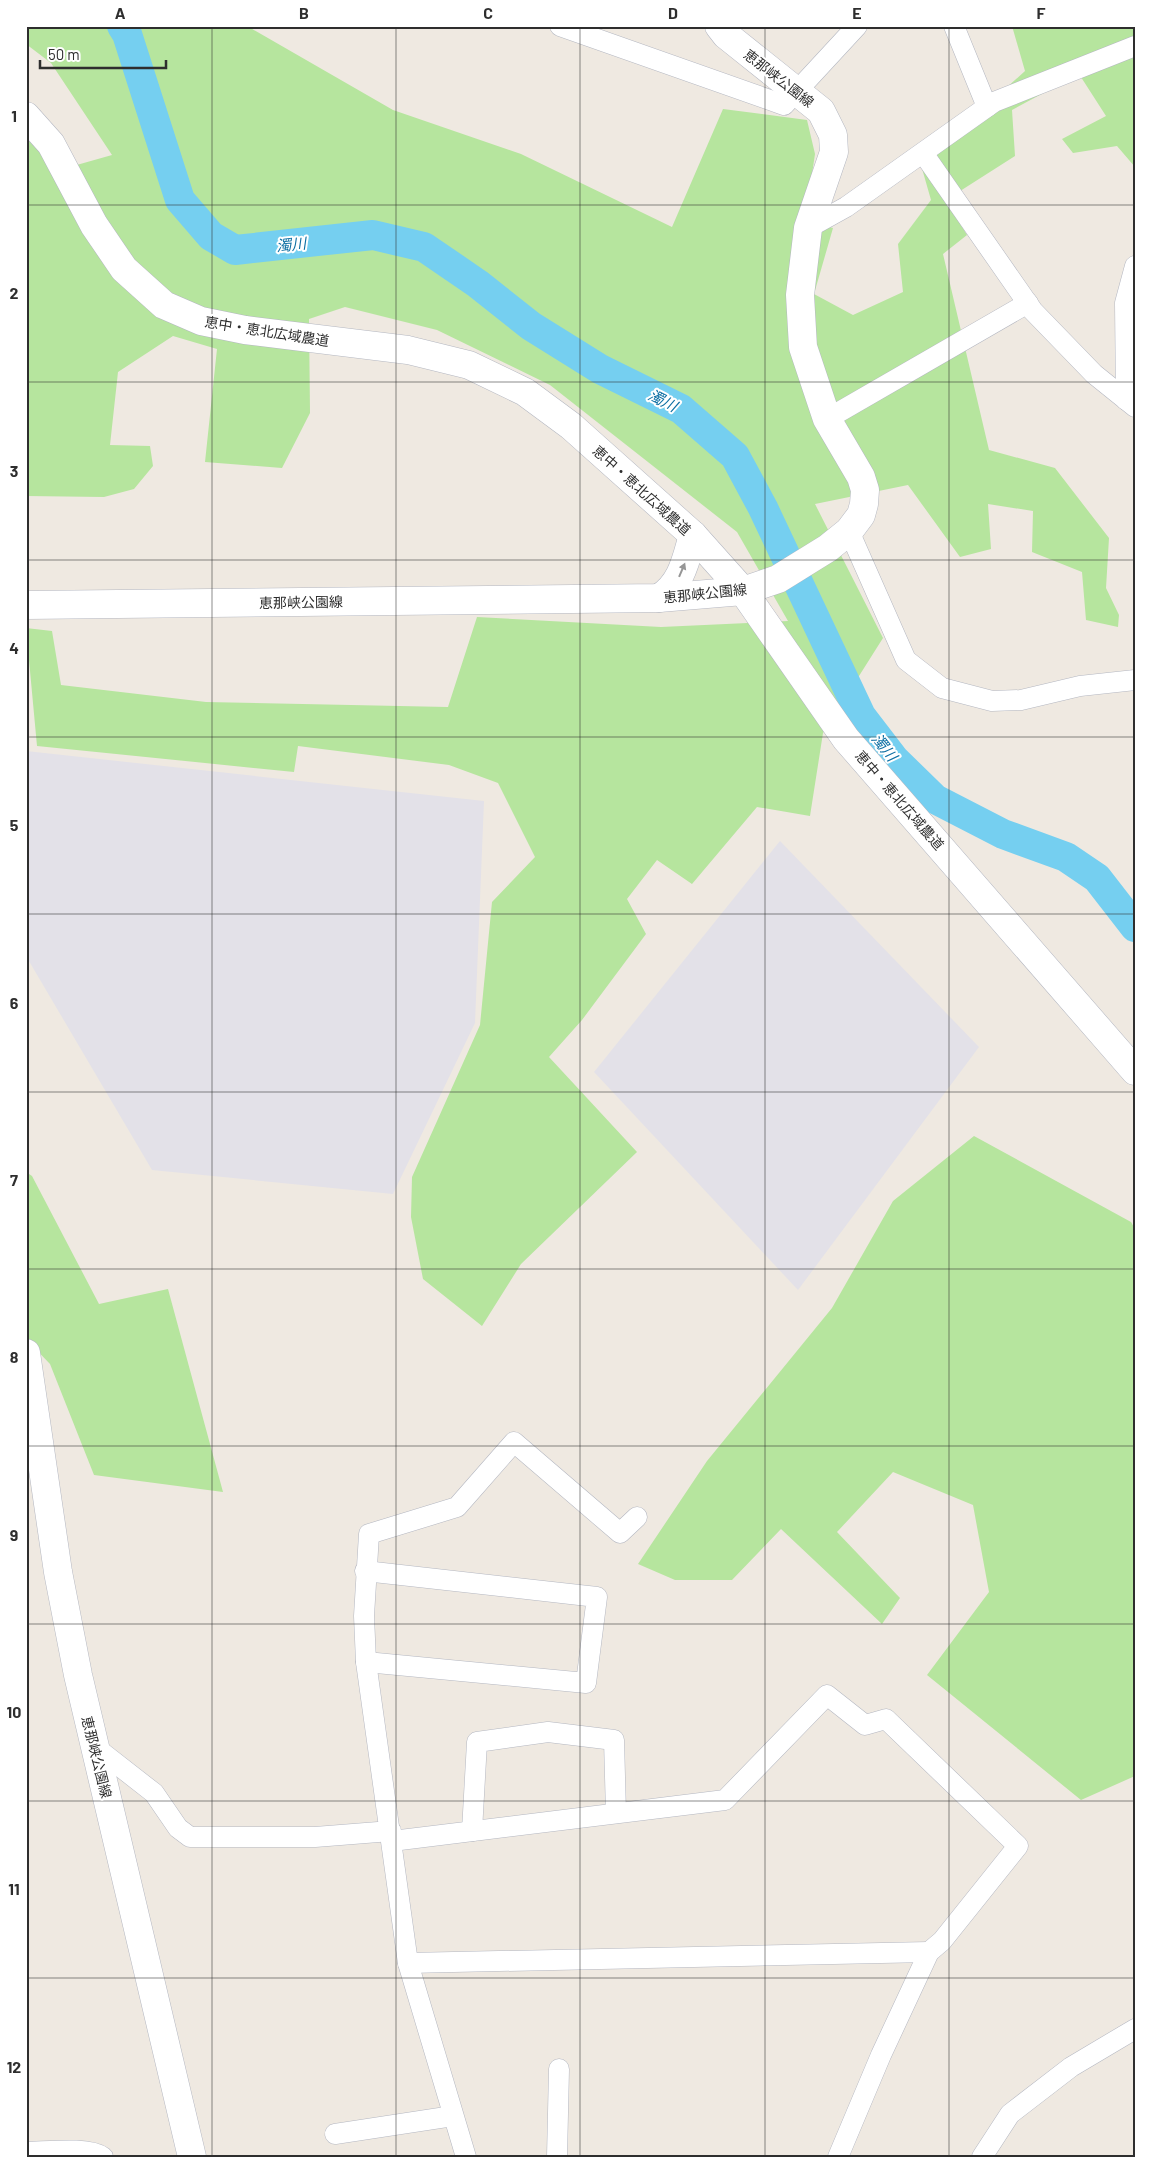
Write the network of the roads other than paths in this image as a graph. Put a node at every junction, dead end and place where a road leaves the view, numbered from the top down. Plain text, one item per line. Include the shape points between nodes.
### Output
1 (560, 26) edge
2 (719, 26) edge
3 (857, 26) edge
4 (954, 26) edge
5 (1135, 46) edge
6 (798, 91) junction
7 (987, 108) junction
8 (26, 116) edge
9 (923, 153) junction
10 (808, 228) junction
11 (1135, 266) edge
12 (1028, 303) junction
13 (1130, 403) edge
14 (827, 418) junction
15 (849, 531) junction
16 (693, 535) junction
17 (743, 591) junction
18 (659, 598) junction
19 (26, 605) edge
20 (1135, 680) edge
21 (1135, 1071) edge
22 (26, 1353) edge
23 (638, 1517) dead end
24 (365, 1571) junction
25 (366, 1662) junction
26 (95, 1747) junction
27 (616, 1813) junction
28 (472, 1831) junction
29 (391, 1836) junction
30 (930, 1952) junction
31 (408, 1963) junction
32 (1135, 2029) edge
33 (559, 2069) dead end
34 (453, 2116) junction
35 (335, 2134) dead end
36 (26, 2152) edge
37 (102, 2157) edge
38 (192, 2157) edge
39 (466, 2157) edge
40 (557, 2157) edge
41 (838, 2157) edge
42 (982, 2157) edge

1 - 6 street via 784,105
2 - 6 main road, 恵那峡公園線 via 726,36
3 - 6 street
4 - 7 street
5 - 7 street via 994,102
6 - 10 main road, 恵那峡公園線 via 821,111 833,135 834,152
7 - 9 street
8 - 16 main road, 恵中・恵北広域農道 via 51,144 94,226 124,269 164,305 200,321 245,330 408,350 469,365 525,392 571,426
9 - 10 street via 846,207
9 - 12 street
10 - 14 main road, 恵那峡公園線 via 800,295 803,348
11 - 13 street via 1125,303
12 - 13 street via 1094,374
12 - 14 street
14 - 15 main road, 恵那峡公園線 via 866,490 860,515
15 - 17 main road, 恵那峡公園線 via 778,579
15 - 20 street via 906,660 942,688 992,701 1021,700 1080,686
16 - 17 main road, 恵中・恵北広域農道
18 -> 16 main road via 670,591 682,573
17 - 18 main road, 恵那峡公園線
17 - 21 main road, 恵中・恵北広域農道 via 846,739
18 - 19 main road, 恵那峡公園線
22 - 26 main road, 恵那峡公園線 via 58,1572
23 - 24 street via 620,1533 514,1442 457,1507 369,1534
24 - 25 street
24 - 25 street via 597,1597 586,1683
25 - 29 street
26 - 29 street via 154,1793 178,1828 190,1837
26 - 38 main road, 恵那峡公園線
27 - 28 street
27 - 28 street via 614,1740 548,1732 477,1742
27 - 30 street via 725,1800 827,1695 865,1725 886,1719 1018,1846
28 - 29 street
29 - 31 street
30 - 31 street
30 - 41 street via 881,2054
31 - 34 street
32 - 42 street via 1071,2067 1010,2114
33 - 40 street
34 - 35 street
34 - 39 street
36 - 37 street via 80,2151 97,2153

